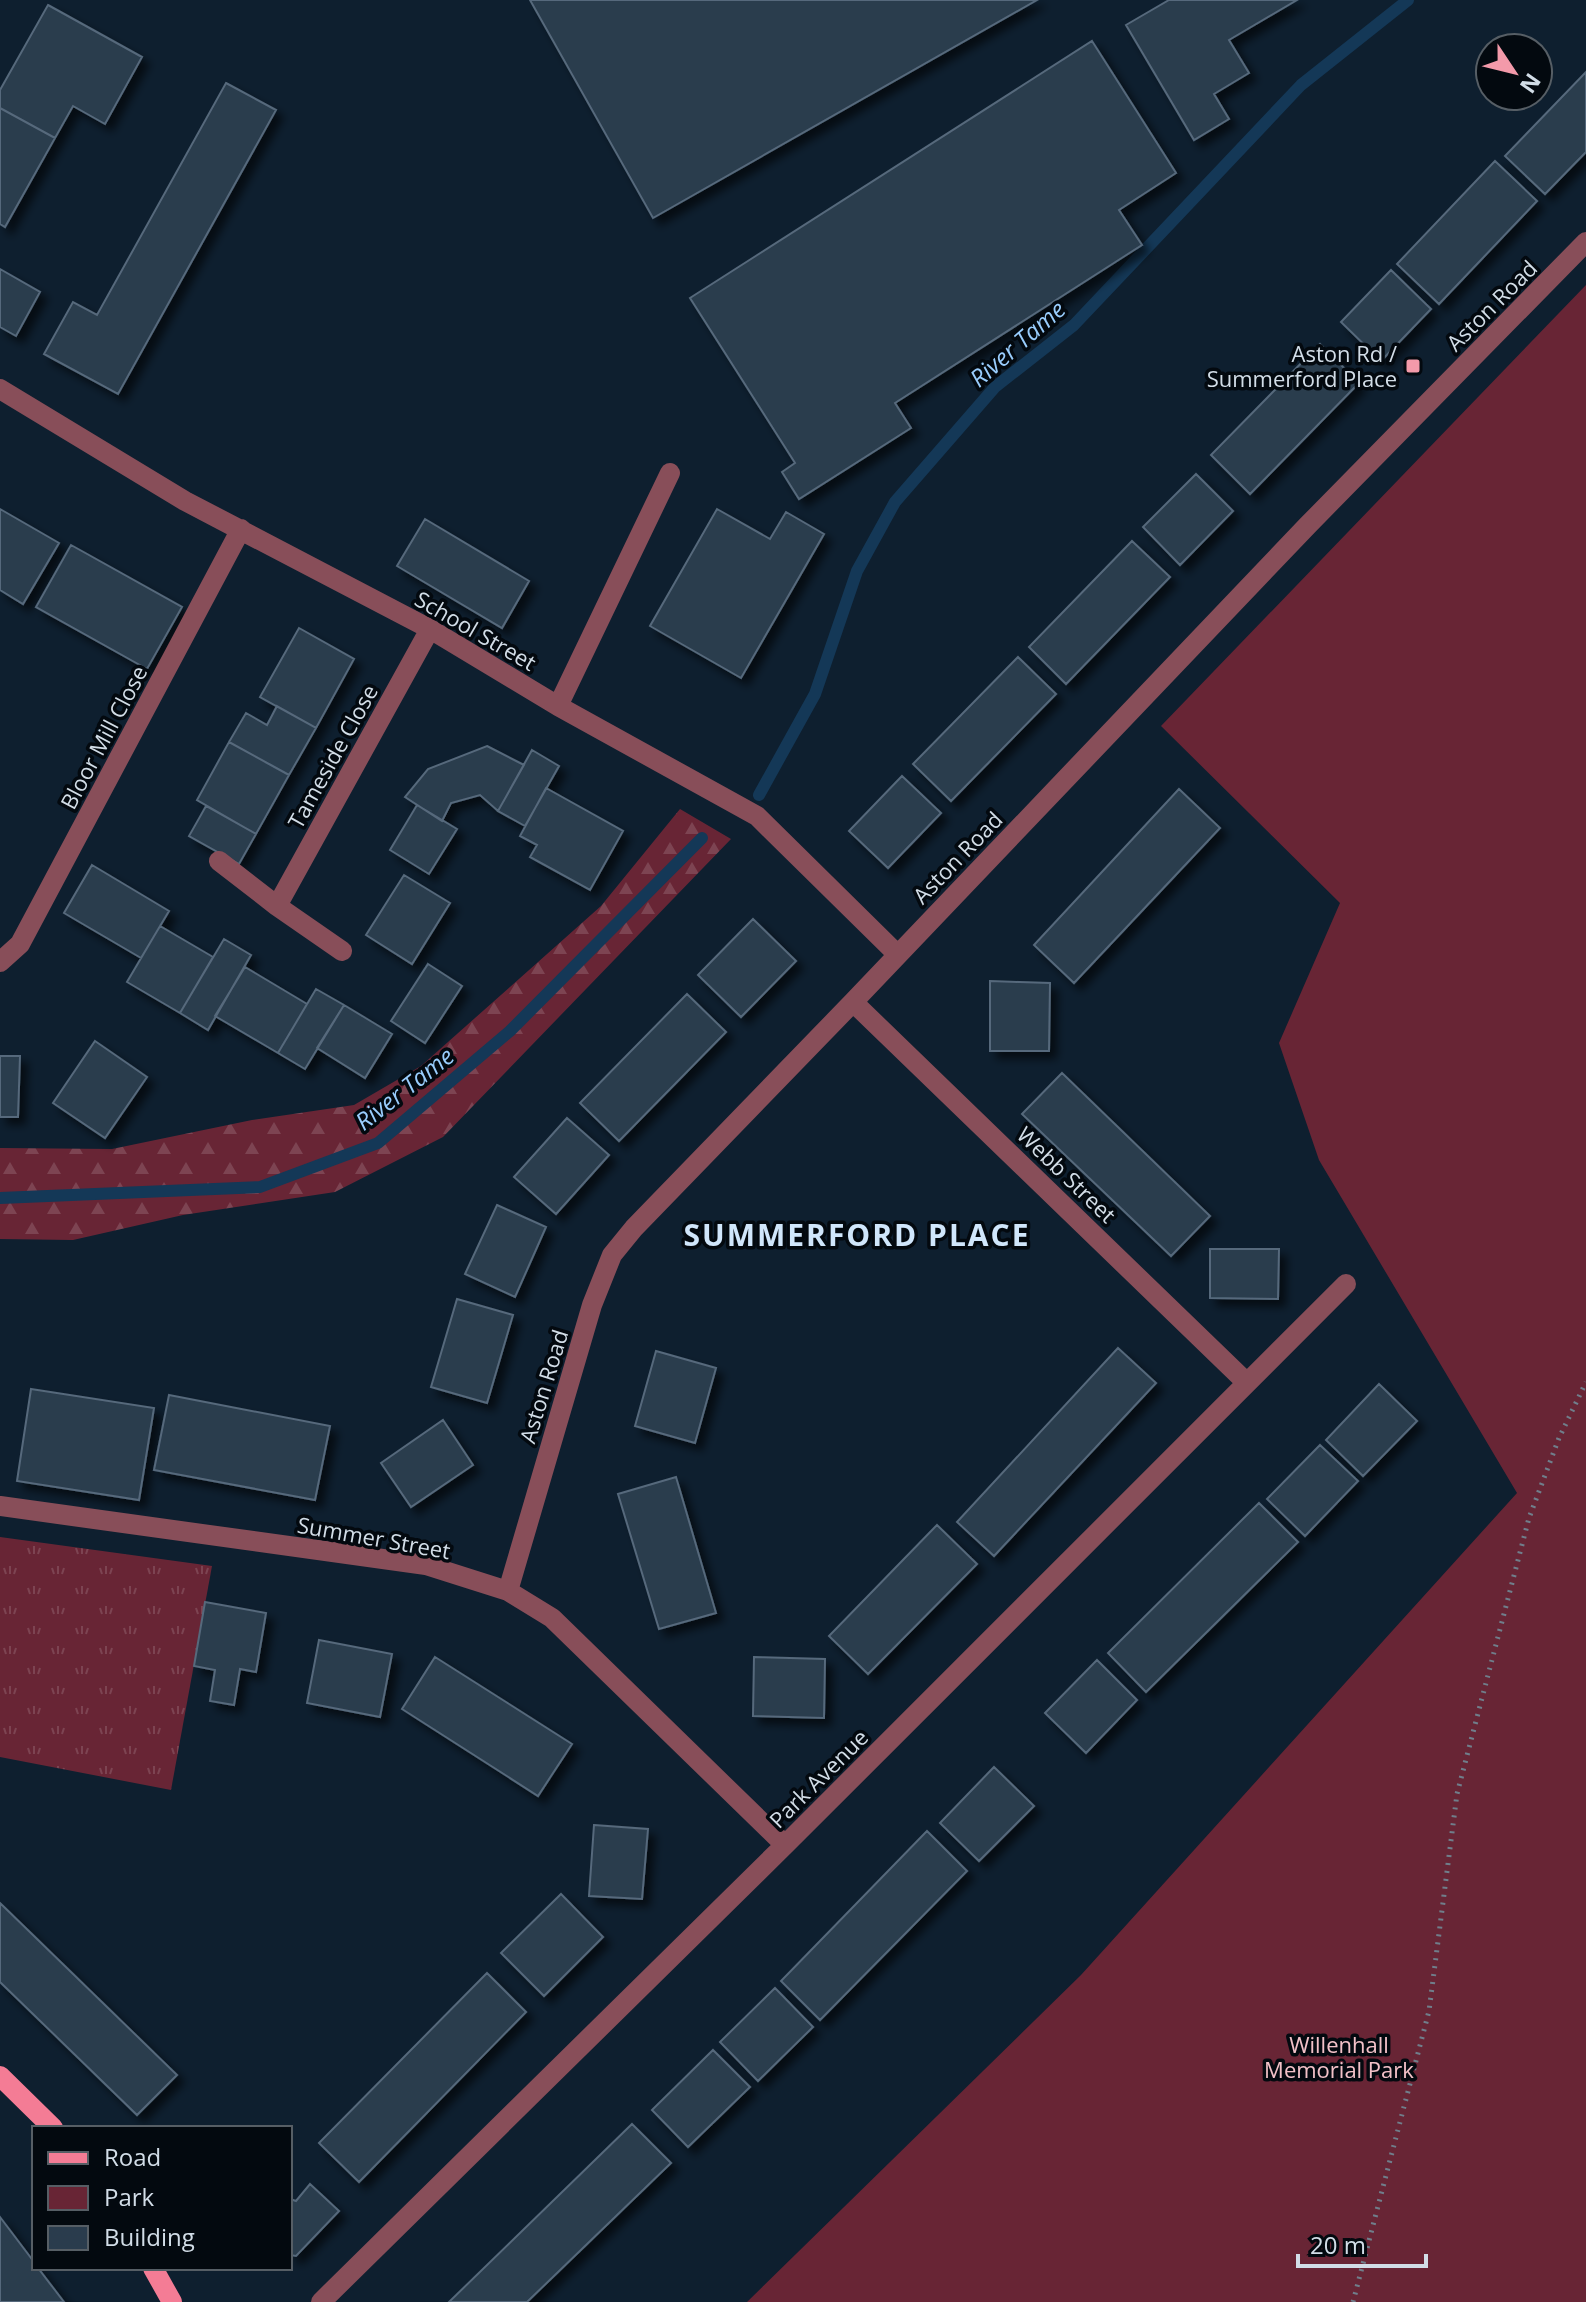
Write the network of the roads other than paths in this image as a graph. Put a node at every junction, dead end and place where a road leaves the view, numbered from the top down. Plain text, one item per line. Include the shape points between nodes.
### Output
1 (1586, 242) edge
2 (0, 389) edge
3 (670, 473) dead end
4 (241, 529) junction
5 (430, 629) junction
6 (558, 706) junction
7 (219, 861) dead end
8 (277, 906) junction
9 (342, 951) dead end
10 (897, 954) junction
11 (0, 962) edge
12 (853, 1002) junction
13 (1346, 1284) dead end
14 (1247, 1383) junction
15 (0, 1506) edge
16 (508, 1591) junction
17 (785, 1845) junction
18 (0, 2076) edge
19 (51, 2126) edge
20 (154, 2270) edge
21 (172, 2302) edge
22 (321, 2302) edge

1 - 10 street, Aston Road
2 - 4 street, School Street
3 - 6 street
4 - 5 street, School Street
4 - 11 street, Bloor Mill Close via 20,944
5 - 6 street, School Street
5 - 8 street, Tameside Close
6 - 10 street, School Street via 757,816
7 - 8 street
8 - 9 street
10 - 12 street, Aston Road
12 - 14 street, Webb Street
12 - 16 street, Aston Road via 612,1255 592,1305
13 - 14 street, Park Avenue
14 - 17 street, Park Avenue
15 - 16 street, Summer Street via 426,1565
16 - 17 street, Summer Street via 552,1618
17 - 22 street, Park Avenue
18 - 19 main road
20 - 21 main road

